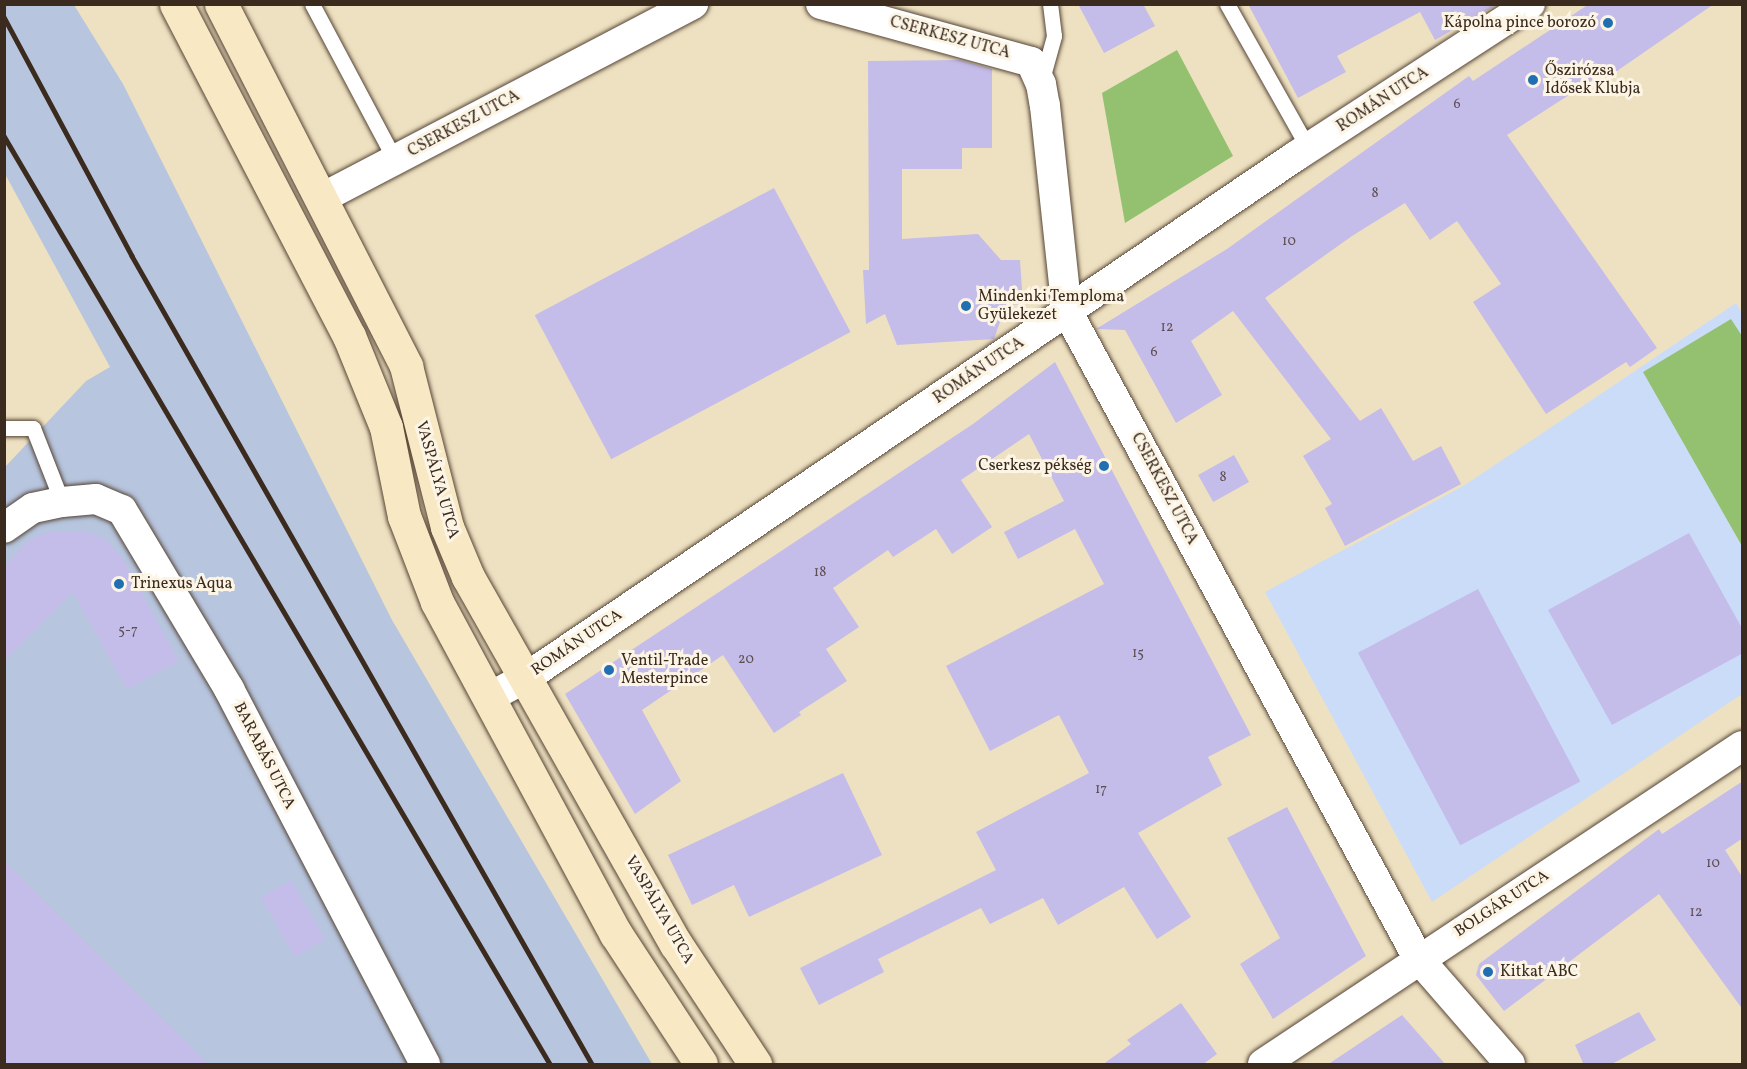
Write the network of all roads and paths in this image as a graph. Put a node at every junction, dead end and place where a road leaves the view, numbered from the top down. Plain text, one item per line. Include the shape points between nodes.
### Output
1 (176, 4) edge
2 (221, 4) edge
3 (312, 4) edge
4 (693, 4) edge
5 (821, 4) edge
6 (1050, 4) edge
7 (1227, 4) edge
8 (1530, 4) edge
9 (896, 15) edge
10 (262, 83) junction
11 (1041, 84) junction
12 (226, 101) junction
13 (1308, 148) junction
14 (395, 160) junction
15 (322, 198) junction
16 (1067, 311) junction
17 (4, 428) edge
18 (62, 502) junction
19 (4, 528) edge
20 (526, 677) junction
21 (489, 698) junction
22 (1743, 746) edge
23 (1418, 958) junction
24 (425, 1065) edge
25 (701, 1065) edge
26 (755, 1065) edge
27 (1263, 1065) edge
28 (1510, 1065) edge

1 - 12 main road
2 - 10 main road, VASPÁLYA UTCA
3 - 14 lane, CSERKESZ UTCA
4 - 14 street, CSERKESZ UTCA
5 - 9 street, CSERKESZ UTCA
6 - 11 lane via 1054,36
7 - 13 lane
8 - 13 street, ROMÁN UTCA
9 - 11 street, CSERKESZ UTCA via 1022,57 1031,62
10 - 12 main road
10 - 15 main road, VASPÁLYA UTCA
11 - 16 street, CSERKESZ UTCA
12 - 21 main road via 349,336 386,427 414,546 438,602
13 - 16 street, ROMÁN UTCA
14 - 15 street, CSERKESZ UTCA
15 - 20 main road, VASPÁLYA UTCA via 406,366 447,527 468,578
16 - 20 street, ROMÁN UTCA
16 - 23 street, CSERKESZ UTCA
17 - 18 lane via 33,428
18 - 19 street, BARABÁS UTCA via 33,508
18 - 24 street, BARABÁS UTCA via 96,499 122,510 229,689
20 - 21 street, ROMÁN UTCA
20 - 26 main road, VASPÁLYA UTCA via 676,944
21 - 25 main road via 616,933
22 - 23 street, BOLGÁR UTCA
23 - 27 street, BOLGÁR UTCA
23 - 28 street, CSERKESZ UTCA

